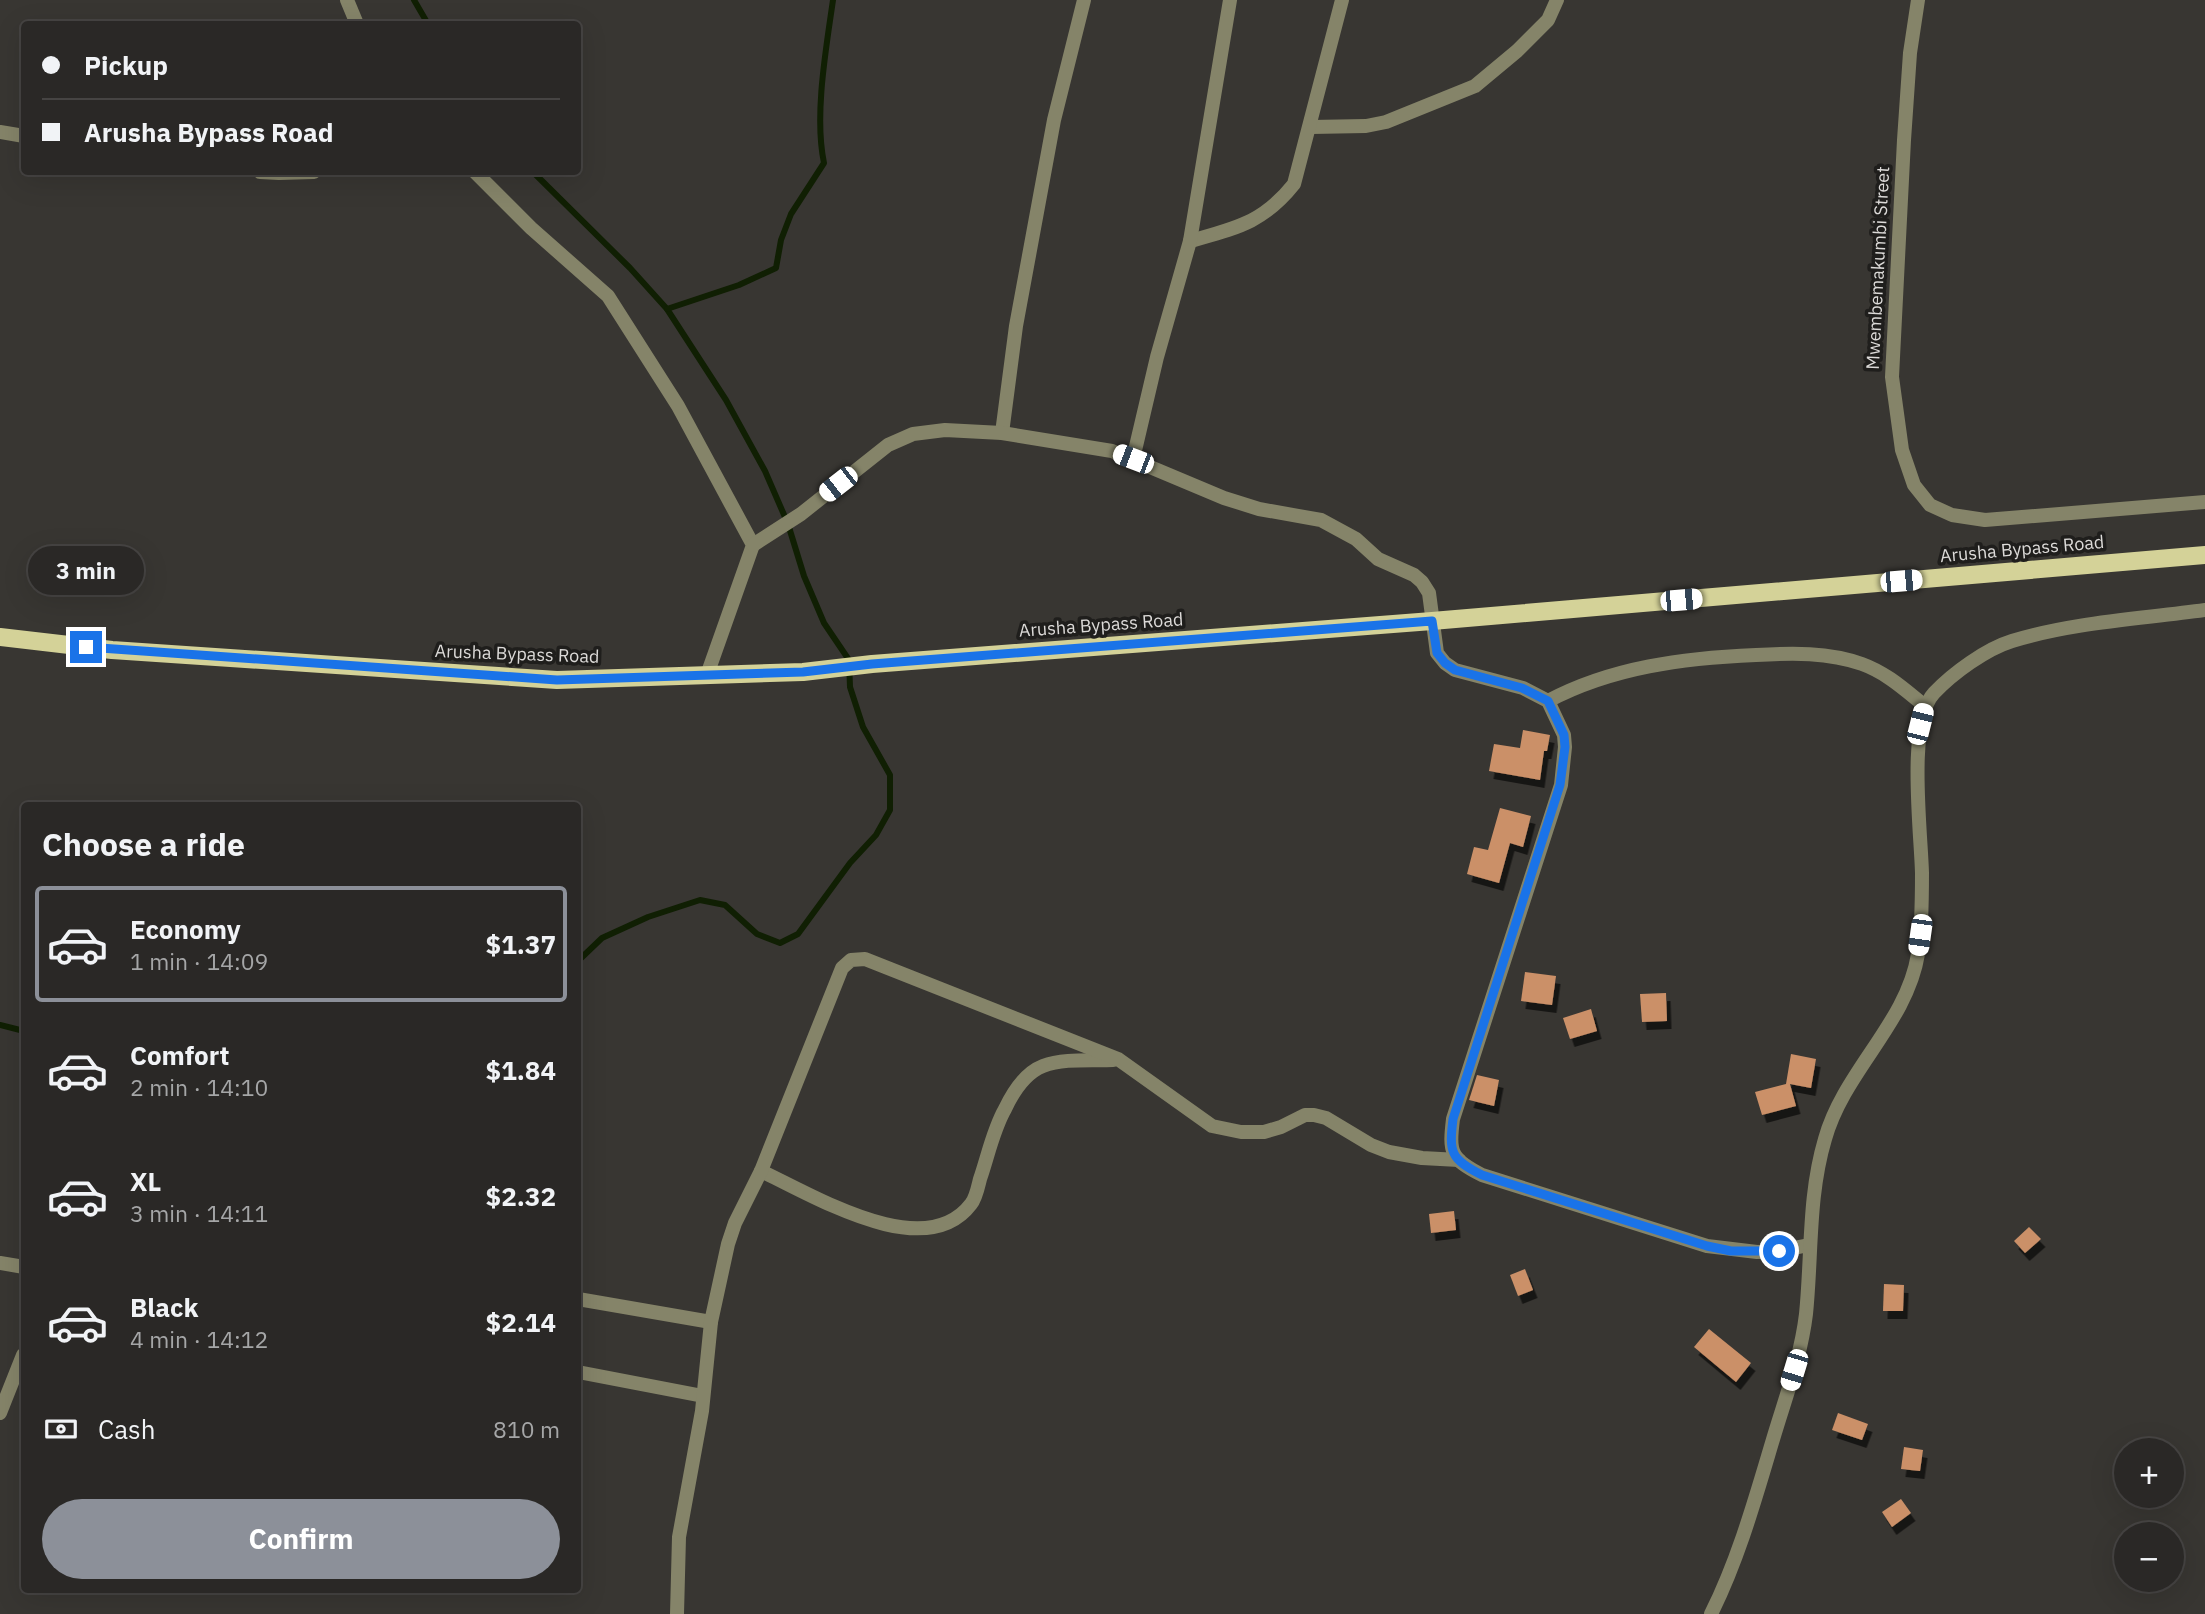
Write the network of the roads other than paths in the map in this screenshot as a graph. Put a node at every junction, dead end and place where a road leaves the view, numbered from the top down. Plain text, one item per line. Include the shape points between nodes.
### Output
1 (347, 0) edge
2 (1084, 0) edge
3 (1230, 0) edge
4 (1342, 0) edge
5 (1557, 0) edge
6 (1918, 0) edge
7 (356, 21) edge
8 (1311, 127) junction
9 (0, 132) edge
10 (21, 136) edge
11 (478, 175) edge
12 (1190, 241) junction
13 (1002, 433) junction
14 (1133, 459) junction
15 (2205, 502) edge
16 (753, 545) junction
17 (2205, 555) edge
18 (2205, 610) edge
19 (1432, 621) junction
20 (0, 637) edge
21 (708, 675) junction
22 (1548, 701) junction
23 (1925, 706) junction
24 (1118, 1059) junction
25 (1459, 1160) junction
26 (761, 1171) junction
27 (1809, 1245) junction
28 (0, 1263) edge
29 (21, 1266) edge
30 (581, 1300) edge
31 (711, 1322) junction
32 (21, 1360) edge
33 (581, 1373) edge
34 (703, 1396) junction
35 (0, 1413) edge
36 (677, 1614) edge
37 (1711, 1614) edge

1 - 7 street
2 - 13 street via 1054,121 1016,326
3 - 12 street
4 - 8 street
5 - 8 street via 1548,19 1475,86 1386,122
6 - 15 street, Mwembemakumbi Street via 1904,140 1892,377 1902,450 1914,485 1930,505 1952,515 1985,520
8 - 12 street via 1294,184 1280,202 1262,217
9 - 10 street
11 - 16 street via 608,296 678,406
12 - 14 street
13 - 14 street via 1089,446
13 - 16 street via 945,430 913,434 888,445
14 - 19 street via 1224,498 1321,520 1344,531 1378,559 1422,582 1429,593
16 - 21 street
17 - 19 main road, Arusha Bypass Road
18 - 23 street via 2082,626 2011,641 1982,654 1934,693
19 - 21 main road, Arusha Bypass Road via 803,672
19 - 22 street via 1437,653 1455,670 1522,688
20 - 21 main road, Arusha Bypass Road via 112,650 557,680
22 - 23 street via 1605,676 1654,664 1801,653 1863,664 1893,680
22 - 25 street via 1564,735 1560,785 1453,1119 1450,1142
23 - 27 street via 1918,780 1922,874 1917,958 1903,1001 1835,1108 1819,1164
24 - 25 street via 1212,1126 1264,1132 1314,1115 1389,1153
24 - 26 street via 1056,1062 1031,1073 1002,1114 973,1202 956,1220 940,1227 902,1228 864,1218
24 - 26 street via 865,960 851,960 842,968
25 - 27 street via 1482,1175 1707,1246 1757,1252
26 - 31 street via 728,1244
27 - 37 street via 1801,1345 1756,1495
28 - 29 street
30 - 31 street
31 - 34 street
32 - 35 street
33 - 34 street
34 - 36 street via 680,1536

